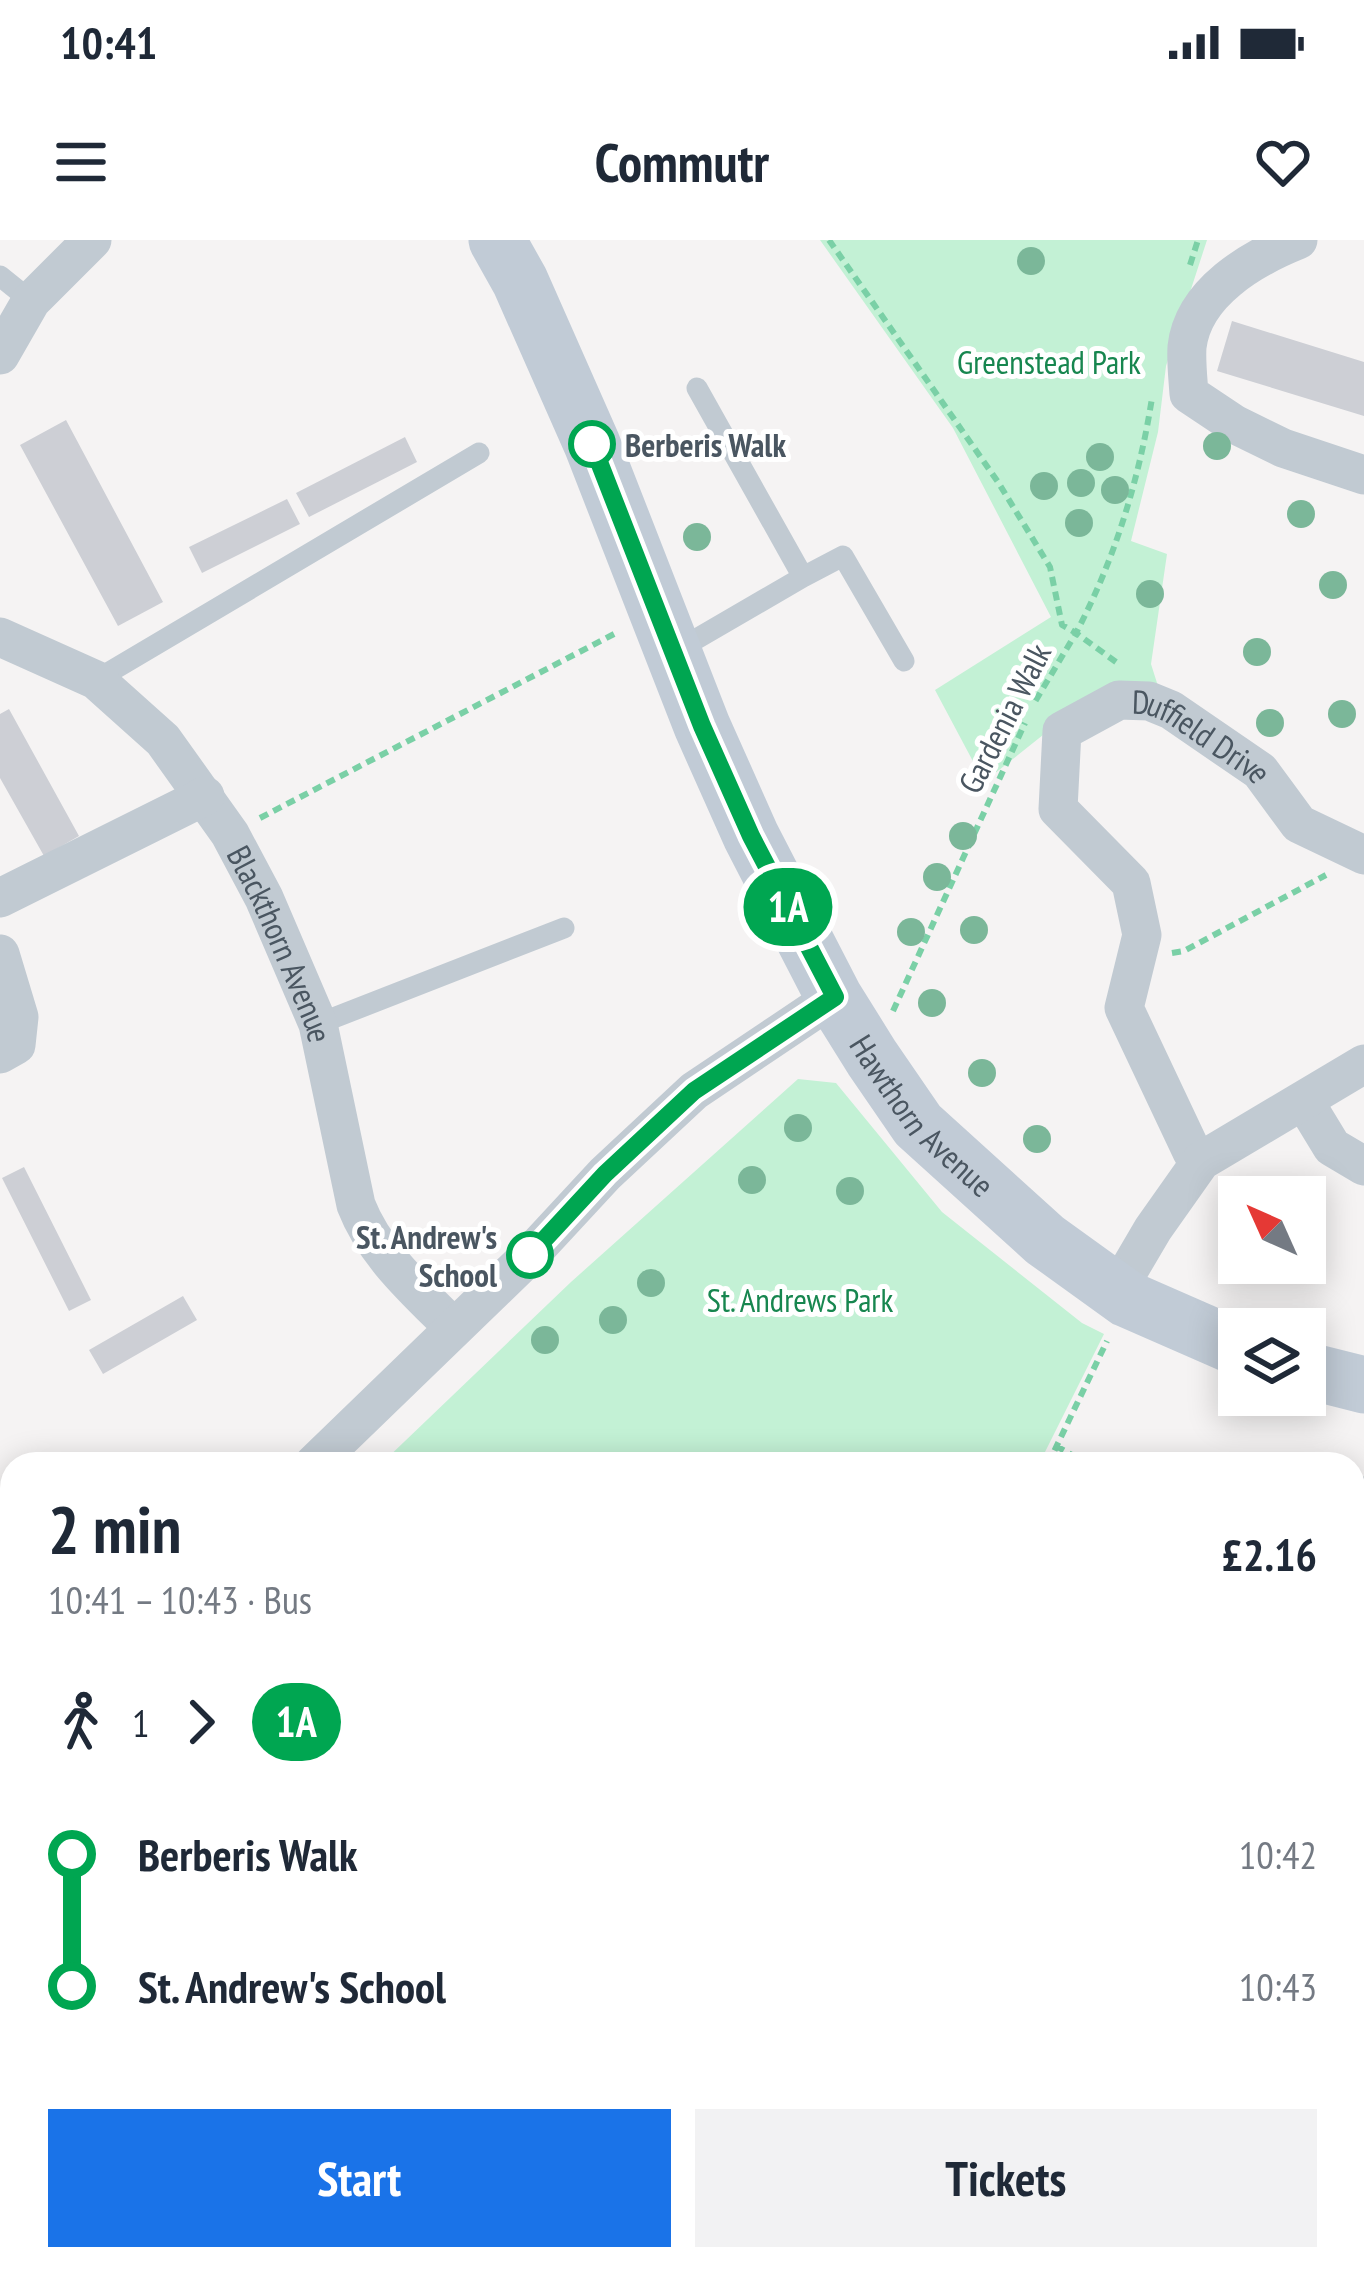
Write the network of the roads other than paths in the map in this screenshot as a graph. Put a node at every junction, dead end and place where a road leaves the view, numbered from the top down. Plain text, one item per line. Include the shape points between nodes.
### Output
1 (92, 240) edge
2 (497, 240) edge
3 (1298, 240) edge
4 (0, 276) edge
5 (31, 302) junction
6 (0, 355) edge
7 (697, 388) dead end
8 (478, 454) dead end
9 (1364, 475) edge
10 (803, 577) junction
11 (665, 632) junction
12 (0, 637) edge
13 (904, 661) dead end
14 (96, 680) junction
15 (205, 796) junction
16 (1361, 853) edge
17 (0, 898) edge
18 (564, 928) dead end
19 (0, 954) edge
20 (835, 997) junction
21 (318, 1024) junction
22 (0, 1054) edge
23 (1364, 1064) edge
24 (1304, 1101) junction
25 (1201, 1161) junction
26 (1364, 1166) edge
27 (1122, 1296) junction
28 (453, 1327) junction
29 (1218, 1339) edge
30 (1326, 1375) edge
31 (1364, 1385) edge
32 (326, 1452) edge

1 - 5 street
2 - 11 street, Hawthorn Avenue via 592,444
3 - 9 street via 1237,270 1207,302 1187,342 1189,394 1283,448
4 - 5 lane
5 - 6 street
7 - 10 lane
8 - 14 lane
10 - 11 lane
10 - 13 lane via 843,556
11 - 20 street, Hawthorn Avenue via 751,836
12 - 14 street, Blackthorn Avenue
14 - 15 street, Blackthorn Avenue via 163,740
15 - 17 street
15 - 21 street, Blackthorn Avenue via 264,898
16 - 25 street, Duffield Drive via 1299,824 1260,771 1171,710 1119,700 1061,731 1058,809 1131,883 1142,934 1124,1008
18 - 21 lane
19 - 22 street via 19,1016 16,1045
20 - 27 street, Hawthorn Avenue via 918,1125 1045,1240
20 - 28 street via 694,1091
21 - 28 street, Blackthorn Avenue via 366,1229
23 - 24 street
24 - 25 street
24 - 26 street via 1332,1147
25 - 27 street via 1153,1229
27 - 29 street, Hawthorn Avenue
28 - 32 street
30 - 31 street

